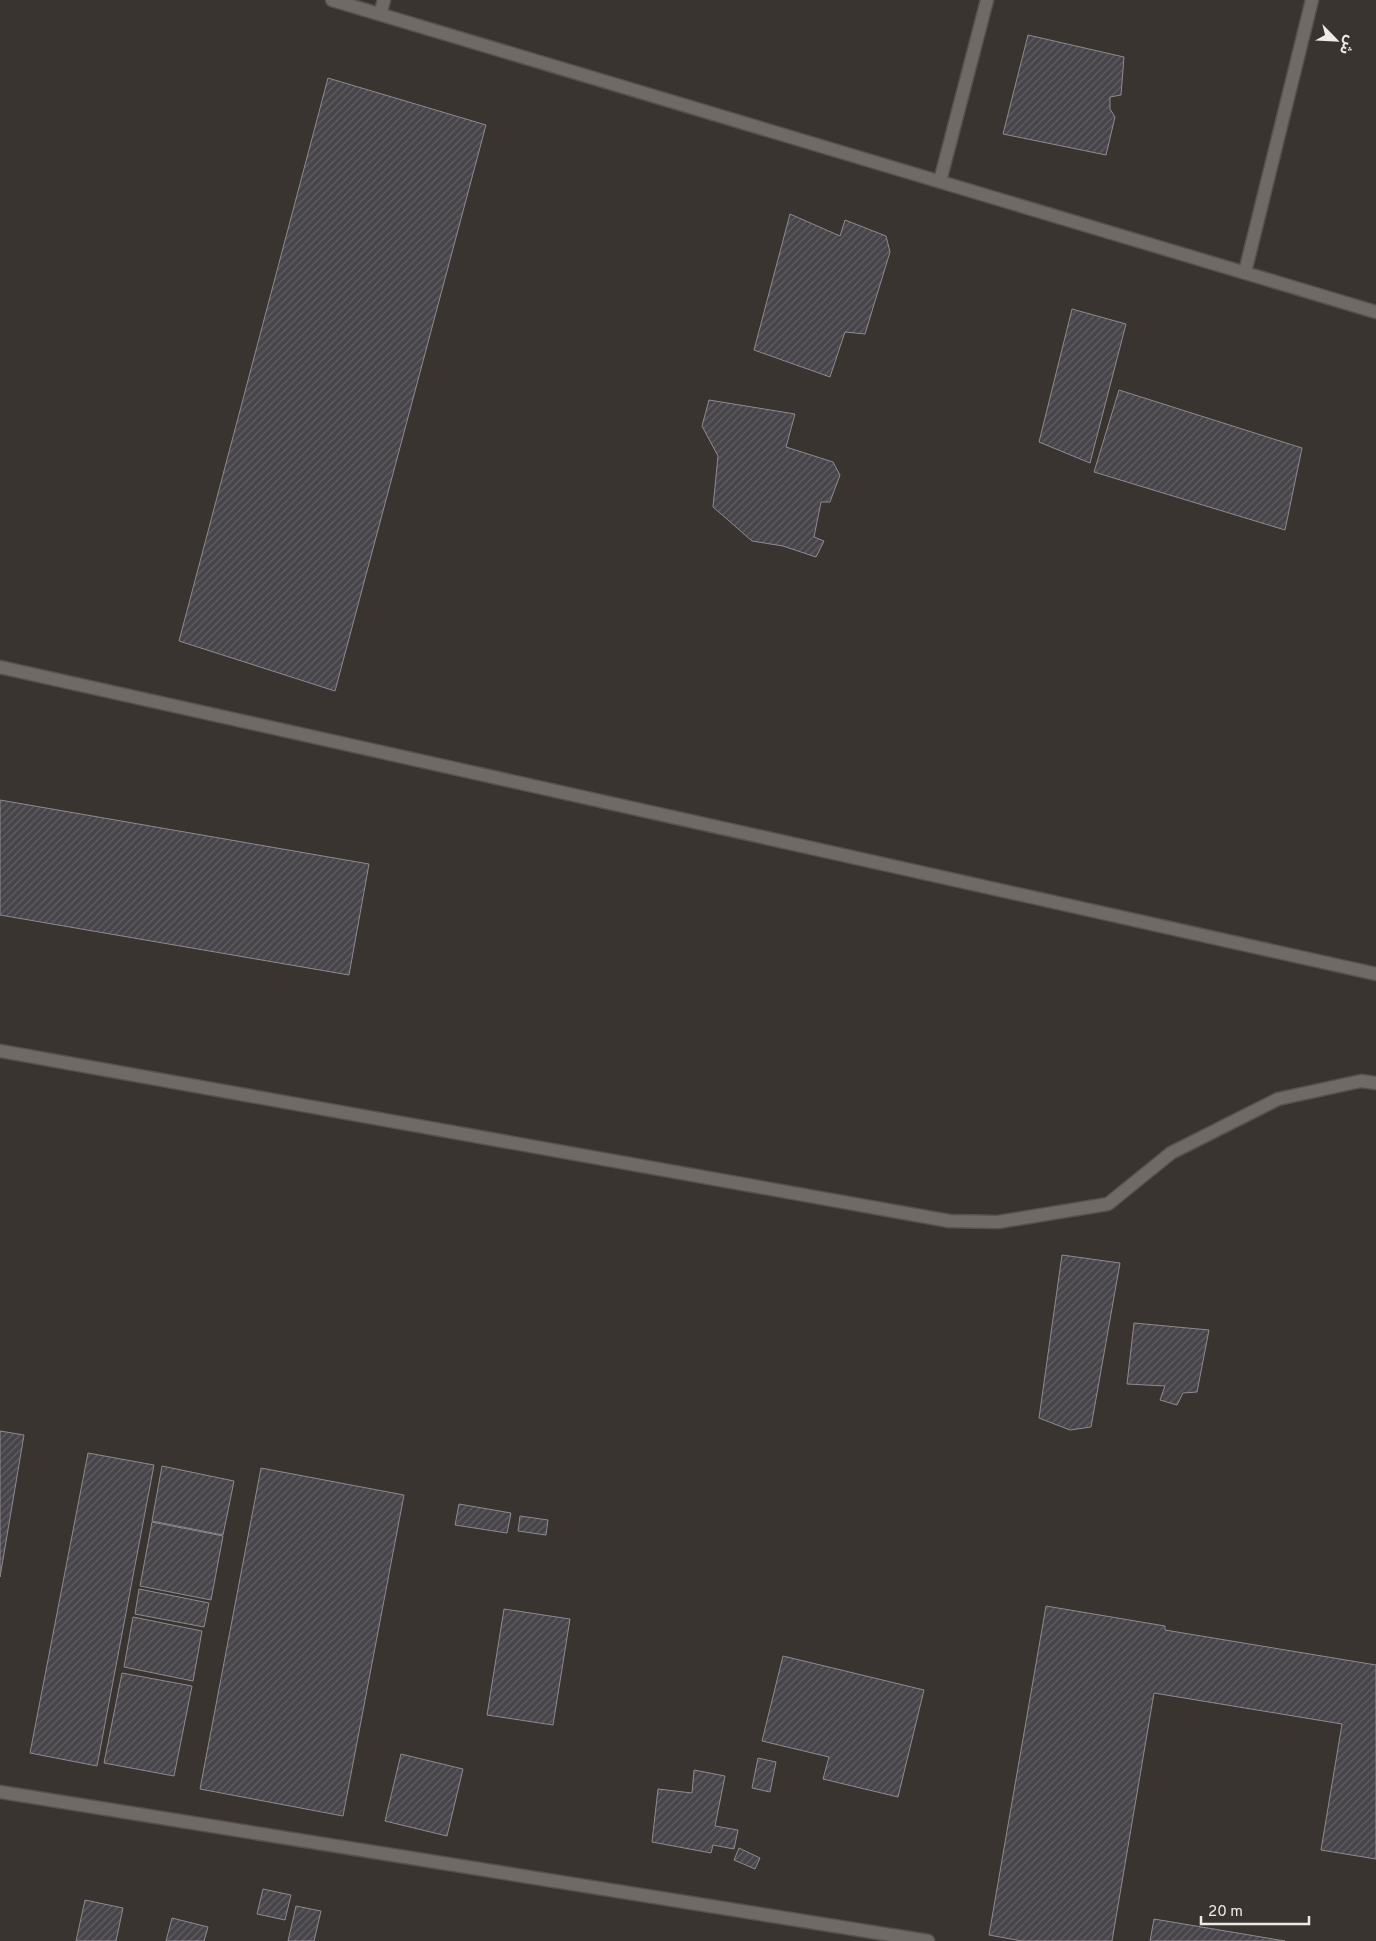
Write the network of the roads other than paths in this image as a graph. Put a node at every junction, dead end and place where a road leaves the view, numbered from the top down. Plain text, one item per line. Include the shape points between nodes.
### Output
1 (332, 0) edge
2 (384, 0) edge
3 (987, 0) edge
4 (1312, 0) edge
5 (380, 14) junction
6 (940, 181) junction
7 (1245, 272) junction
8 (1376, 312) edge
9 (0, 667) edge
10 (1376, 974) edge
11 (0, 1051) edge
12 (1376, 1083) edge
13 (0, 1792) edge
14 (928, 1941) edge

1 - 5 street
2 - 5 street
3 - 6 street
4 - 7 street
5 - 6 street
6 - 7 street
7 - 8 street
9 - 10 street
11 - 12 street via 949,1221 998,1222 1108,1204 1171,1153 1278,1100 1361,1081
13 - 14 street

